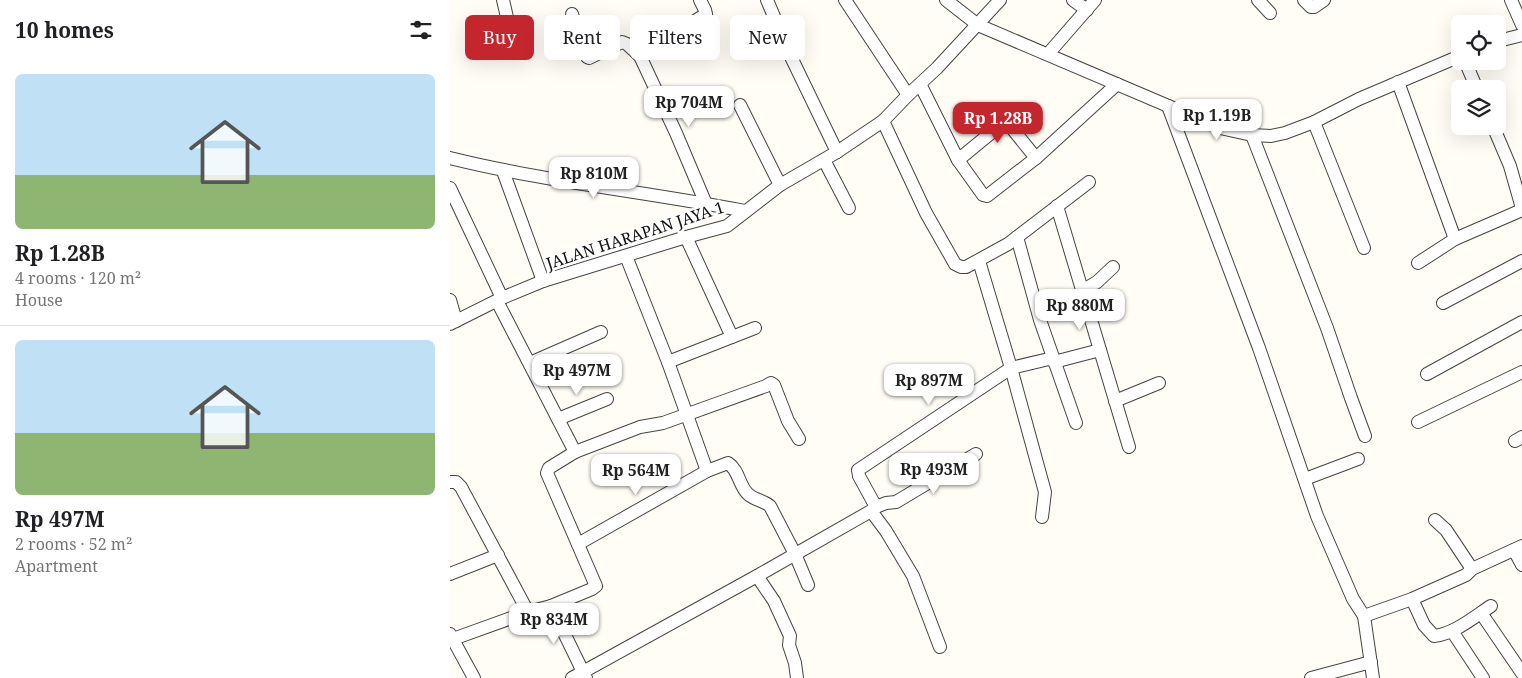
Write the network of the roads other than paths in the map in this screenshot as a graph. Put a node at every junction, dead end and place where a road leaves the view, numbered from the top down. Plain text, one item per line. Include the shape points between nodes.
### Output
1 (503, 0) edge
2 (700, 0) edge
3 (767, 0) edge
4 (845, 0) edge
5 (946, 0) edge
6 (1000, 0) edge
7 (1073, 0) edge
8 (1258, 0) edge
9 (1304, 0) edge
10 (1324, 0) edge
11 (1511, 0) edge
12 (1091, 5) edge
13 (1270, 12) dead end
14 (572, 14) dead end
15 (506, 15) edge
16 (704, 15) edge
17 (978, 25) junction
18 (1522, 25) edge
19 (1522, 35) edge
20 (1506, 39) edge
21 (630, 47) edge
22 (1048, 54) junction
23 (642, 60) edge
24 (1451, 60) edge
25 (1398, 82) junction
26 (920, 84) junction
27 (1117, 84) junction
28 (908, 95) junction
29 (740, 105) dead end
30 (1168, 106) junction
31 (883, 122) junction
32 (1314, 122) junction
33 (1252, 135) junction
34 (1498, 135) edge
35 (837, 152) junction
36 (450, 158) edge
37 (1036, 158) junction
38 (824, 160) junction
39 (958, 160) junction
40 (1516, 164) edge
41 (503, 171) junction
42 (1089, 182) dead end
43 (780, 185) junction
44 (450, 188) edge
45 (706, 204) junction
46 (1057, 206) junction
47 (849, 208) dead end
48 (1522, 209) edge
49 (745, 212) junction
50 (686, 237) junction
51 (1017, 237) junction
52 (1455, 239) junction
53 (1364, 248) dead end
54 (626, 256) junction
55 (979, 260) junction
56 (1522, 261) edge
57 (1418, 263) dead end
58 (1113, 267) dead end
59 (544, 281) junction
60 (1082, 291) junction
61 (500, 299) junction
62 (450, 300) edge
63 (1443, 303) dead end
64 (453, 322) edge
65 (1522, 322) edge
66 (755, 328) dead end
67 (602, 332) dead end
68 (732, 337) junction
69 (1100, 350) junction
70 (1053, 360) junction
71 (668, 362) junction
72 (530, 363) junction
73 (1011, 368) junction
74 (1522, 372) edge
75 (1428, 374) dead end
76 (1159, 383) dead end
77 (607, 398) dead end
78 (1115, 401) junction
79 (687, 415) junction
80 (558, 419) junction
81 (1418, 422) dead end
82 (1076, 423) dead end
83 (1365, 436) dead end
84 (799, 438) dead end
85 (1129, 447) dead end
86 (575, 452) junction
87 (976, 454) dead end
88 (1358, 459) dead end
89 (707, 471) junction
90 (1305, 479) junction
91 (450, 482) edge
92 (873, 509) junction
93 (1042, 517) dead end
94 (1435, 520) dead end
95 (578, 544) junction
96 (1518, 548) edge
97 (795, 554) junction
98 (498, 555) junction
99 (1522, 565) edge
100 (1472, 570) junction
101 (450, 574) edge
102 (757, 576) junction
103 (808, 586) dead end
104 (1412, 599) junction
105 (551, 606) junction
106 (528, 612) junction
107 (1364, 616) junction
108 (1452, 631) junction
109 (451, 637) edge
110 (940, 647) dead end
111 (1371, 662) junction
112 (1522, 673) edge
113 (580, 676) edge
114 (474, 678) edge
115 (797, 678) edge
116 (1311, 678) edge
117 (1373, 678) edge
118 (1483, 678) edge

1 - 15 street
2 - 16 street
3 - 35 street
4 - 28 street
5 - 17 street
6 - 17 street, JALAN HARAPAN JAYA 1
7 - 12 street
8 - 13 street
9 - 10 street via 1314,7
11 - 18 street
12 - 22 street
14 - 21 street via 587,58 622,42
17 - 22 street
17 - 26 street, JALAN HARAPAN JAYA 1
19 - 20 street
22 - 27 street
23 - 45 street
24 - 25 street
25 - 32 street
25 - 52 street
26 - 28 street, JALAN HARAPAN JAYA 1
26 - 39 street
27 - 30 street
27 - 37 street
28 - 31 street, JALAN HARAPAN JAYA 1
29 - 43 street
30 - 33 street via 1220,128
30 - 90 street
31 - 35 street, JALAN HARAPAN JAYA 1
31 - 55 street via 926,213 955,264 966,267
32 - 33 street via 1271,136
32 - 53 street
33 - 83 street via 1328,328
34 - 40 street
35 - 38 street, JALAN HARAPAN JAYA 1
36 - 41 street
37 - 39 street via 1004,123
37 - 39 street via 987,196
38 - 43 street, JALAN HARAPAN JAYA 1
38 - 47 street
40 - 48 street
41 - 45 street
41 - 59 street
42 - 46 street
43 - 49 street, JALAN HARAPAN JAYA 1
44 - 61 street
45 - 49 street
46 - 51 street
46 - 60 street
48 - 52 street
49 - 50 street, JALAN HARAPAN JAYA 1 via 727,226
50 - 54 street, JALAN HARAPAN JAYA 1
50 - 68 street
51 - 55 street
51 - 70 street
52 - 57 street
54 - 59 street, JALAN HARAPAN JAYA 1
54 - 71 street
55 - 73 street
56 - 63 street
58 - 60 street
59 - 61 street, JALAN HARAPAN JAYA 1
60 - 69 street
61 - 64 street, JALAN HARAPAN JAYA 1
61 - 72 street
62 - 64 street
65 - 75 street
66 - 68 street
67 - 72 street
68 - 71 street
69 - 70 street
69 - 78 street
70 - 73 street
70 - 82 street
71 - 79 street
72 - 80 street
73 - 92 street via 858,470
73 - 93 street via 1045,492
74 - 81 street
76 - 78 street
77 - 80 street
78 - 85 street
79 - 84 street via 771,383
79 - 86 street via 640,427
79 - 89 street
80 - 86 street
86 - 95 street via 549,468 547,473
87 - 92 street via 896,502
88 - 90 street
89 - 95 street
89 - 97 street via 723,464 731,465 749,496 770,506
90 - 107 street via 1353,599
91 - 98 street via 461,487
92 - 97 street
92 - 110 street via 912,576
94 - 100 street via 1446,530
95 - 105 street via 596,586
96 - 99 street
96 - 100 street
97 - 102 street
97 - 103 street
98 - 101 street
98 - 106 street
100 - 104 street
102 - 113 street
102 - 115 street via 774,601 790,636
104 - 107 street
104 - 108 street via 1430,633 1441,636
105 - 106 street
105 - 113 street
106 - 109 street
107 - 111 street
108 - 112 street via 1486,609
108 - 118 street
109 - 114 street
111 - 116 street
111 - 117 street

